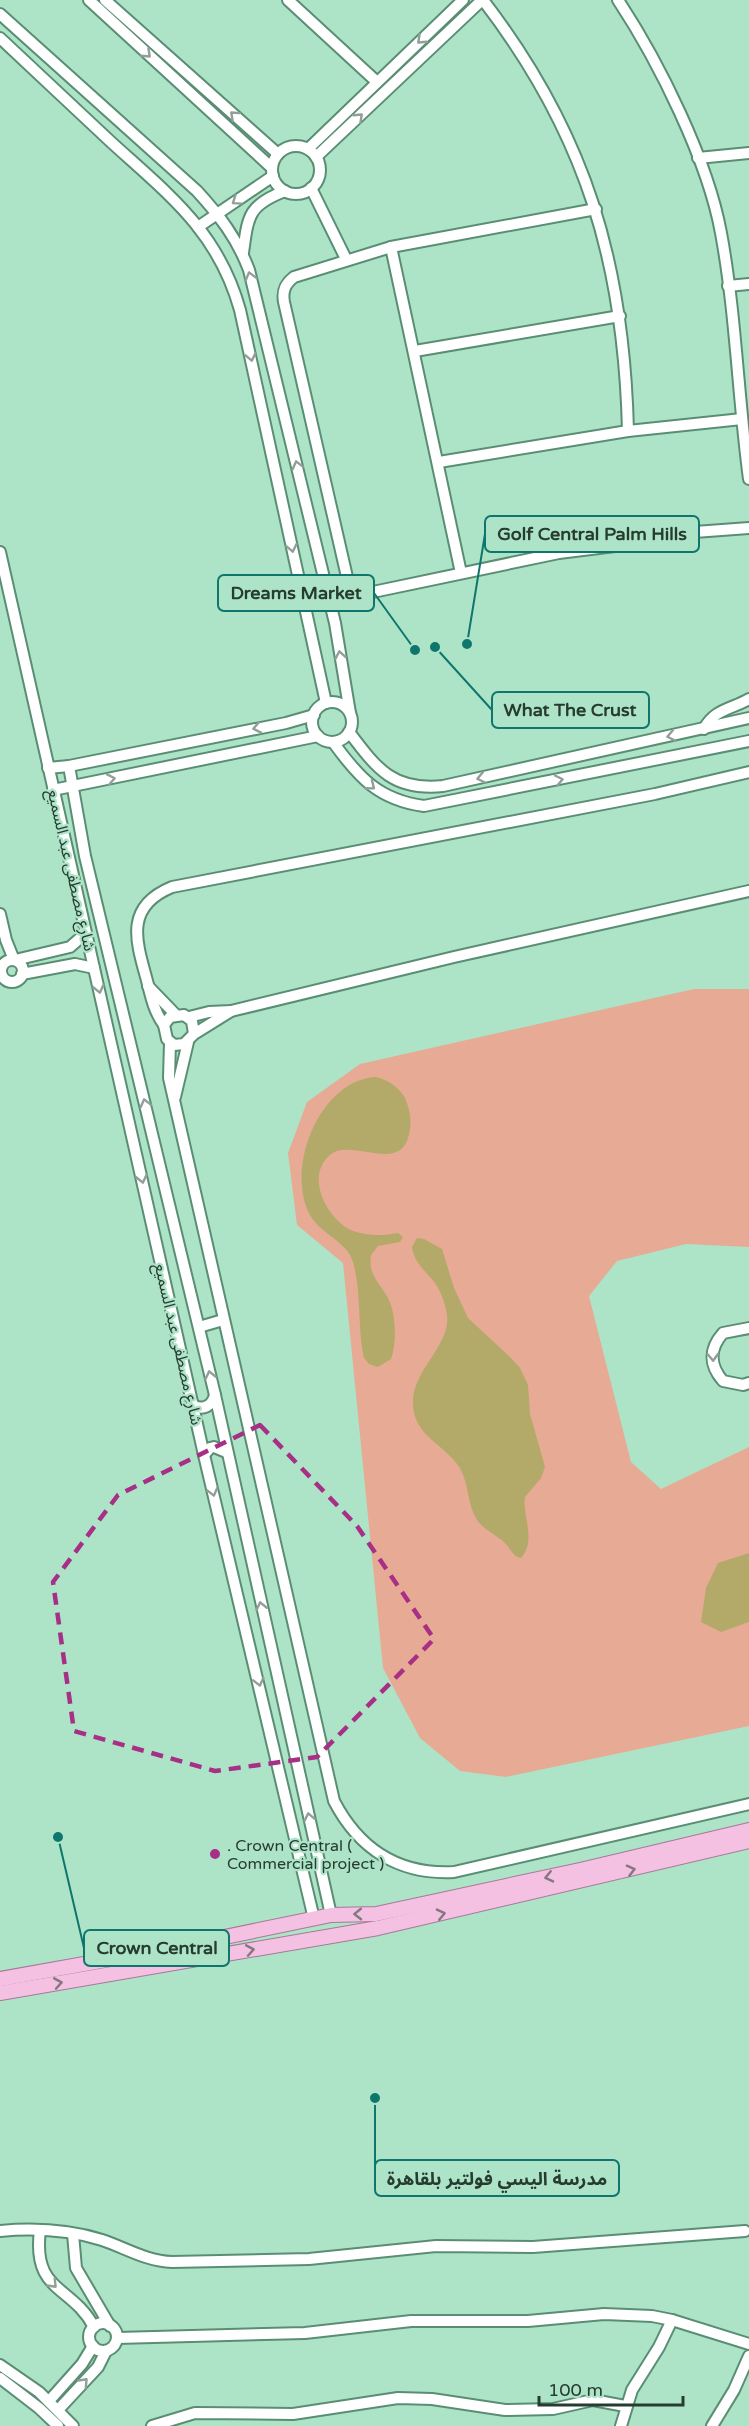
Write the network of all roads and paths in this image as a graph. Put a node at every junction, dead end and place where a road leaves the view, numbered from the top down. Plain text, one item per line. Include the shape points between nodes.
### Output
1 (89, 0) edge
2 (105, 0) edge
3 (463, 0) edge
4 (482, 0) edge
5 (618, 0) edge
6 (296, 2) edge
7 (0, 14) edge
8 (133, 33) junction
9 (0, 38) edge
10 (377, 82) junction
11 (312, 153) junction
12 (749, 153) edge
13 (278, 154) junction
14 (698, 159) junction
15 (273, 172) junction
16 (311, 188) junction
17 (285, 191) junction
18 (596, 209) junction
19 (218, 214) junction
20 (198, 227) junction
21 (391, 247) junction
22 (243, 253) junction
23 (346, 260) junction
24 (749, 284) edge
25 (729, 286) junction
26 (620, 316) junction
27 (415, 351) junction
28 (742, 419) junction
29 (628, 431) junction
30 (439, 462) junction
31 (749, 479) edge
32 (749, 528) edge
33 (0, 552) edge
34 (461, 573) junction
35 (327, 590) junction
36 (303, 596) junction
37 (749, 699) edge
38 (326, 704) junction
39 (350, 713) junction
40 (314, 715) junction
41 (749, 718) edge
42 (704, 729) junction
43 (349, 732) junction
44 (318, 736) junction
45 (749, 741) edge
46 (333, 742) junction
47 (637, 744) junction
48 (641, 764) junction
49 (69, 766) junction
50 (48, 768) junction
51 (749, 772) edge
52 (73, 786) junction
53 (53, 790) junction
54 (749, 891) edge
55 (0, 914) edge
56 (86, 933) junction
57 (7, 963) edge
58 (94, 968) junction
59 (22, 974) junction
60 (3, 980) edge
61 (148, 985) junction
62 (231, 1011) junction
63 (175, 1014) junction
64 (189, 1017) junction
65 (164, 1025) junction
66 (191, 1038) junction
67 (170, 1042) junction
68 (174, 1100) junction
69 (223, 1320) junction
70 (199, 1326) junction
71 (749, 1329) edge
72 (749, 1383) edge
73 (215, 1395) junction
74 (193, 1405) junction
75 (226, 1452) junction
76 (204, 1455) junction
77 (749, 1804) edge
78 (749, 1830) edge
79 (749, 1841) edge
80 (331, 1915) junction
81 (314, 1918) junction
82 (0, 1979) edge
83 (0, 1993) edge
84 (40, 2230) junction
85 (0, 2231) edge
86 (745, 2231) dead end
87 (73, 2234) junction
88 (98, 2304) junction
89 (85, 2314) junction
90 (672, 2320) junction
91 (110, 2325) junction
92 (94, 2327) junction
93 (117, 2338) junction
94 (749, 2344) edge
95 (93, 2346) junction
96 (106, 2351) junction
97 (749, 2356) edge
98 (0, 2365) edge
99 (0, 2378) edge
100 (49, 2401) junction
101 (625, 2406) junction
102 (58, 2410) junction
103 (185, 2421) edge
104 (58, 2426) edge
105 (73, 2426) edge
106 (152, 2426) edge
107 (621, 2426) edge
108 (712, 2426) edge

1 - 8 street
2 - 8 street
3 -> 10 street
11 -> 4 street
4 - 18 street via 524,56 549,98
5 - 14 street via 648,50
6 - 10 street
7 - 19 street
13 -> 8 street
8 -> 15 street
9 - 20 street
10 - 11 street
11 - 13 street via 292,146
11 - 16 street via 320,173
12 - 14 street
13 - 15 street
14 - 25 street via 716,211
15 - 17 street
15 -> 19 street
16 - 17 street via 302,193
16 - 23 street
17 - 22 street via 254,208 247,223
18 - 21 street
18 - 26 street
19 - 20 street
19 - 22 street
20 -> 36 street via 220,256 240,310
21 - 23 street
21 - 27 street
35 -> 22 street
23 - 34 street via 294,277 282,295 347,577 353,586 373,592
24 - 25 street
25 - 28 street
26 - 27 street
26 - 29 street
27 - 30 street
28 - 29 street
28 - 31 street
29 - 30 street
30 - 34 street
32 - 34 street via 681,533
33 - 50 street, شارع مصطفى عبد السميع
35 - 36 street
39 -> 35 street
36 - 38 street
37 - 42 street via 717,712
38 - 39 street via 342,705
38 - 40 street
39 - 43 street
40 - 44 street via 313,726
40 -> 49 street
41 - 42 street
42 -> 47 street
43 - 46 street
47 -> 43 street via 426,788 391,778 376,767
44 - 46 street
52 -> 44 street
45 - 48 street
46 -> 48 street via 350,766 383,795 424,806
47 - 48 street
49 - 50 street
49 - 52 street, شارع مصطفى عبد السميع
50 - 53 street, شارع مصطفى عبد السميع
51 - 61 street via 655,794 172,887 148,901 137,923 136,941
52 - 53 street
70 -> 52 street, شارع مصطفى عبد السميع via 91,879
53 - 56 street, شارع مصطفى عبد السميع
54 - 62 street
55 - 57 street
56 - 57 street via 70,947
56 - 58 street, شارع مصطفى عبد السميع
57 - 59 street via 22,966
57 - 60 street via 1,974
58 - 59 street via 75,964
58 -> 74 street, شارع مصطفى عبد السميع
59 - 60 street via 15,981
61 - 63 street
61 - 65 street via 154,1009
62 - 64 street
62 - 66 street
63 - 64 street
63 - 65 street
64 - 66 street via 194,1025
65 - 67 street via 164,1035
66 - 67 street via 179,1045
66 - 68 street
67 - 68 street via 169,1072
68 - 69 street
69 - 70 street
69 - 77 street via 334,1801 354,1834 369,1847 405,1866 454,1872
73 -> 70 street, شارع مصطفى عبد السميع
71 -> 72 street via 723,1333 712,1348 712,1363 723,1381
73 - 74 street via 207,1407
73 - 75 street, شارع مصطفى عبد السميع
74 - 76 street, شارع مصطفى عبد السميع
75 - 76 street via 214,1447
80 -> 75 street, شارع مصطفى عبد السميع
76 -> 81 street, شارع مصطفى عبد السميع
78 -> 80 main road via 376,1914
83 -> 79 main road via 378,1928
80 - 81 main road
81 - 82 main road
84 - 85 street
84 - 87 street
84 -> 89 street via 38,2252 46,2276
86 - 87 street via 533,2247 414,2247 309,2259 172,2262
87 - 88 street via 76,2268
88 - 89 street via 94,2312
88 - 91 street
89 - 92 street
90 - 93 street via 604,2314 528,2321 411,2321 305,2333
90 - 94 street
90 - 101 street
91 - 92 street
91 - 93 street
92 - 95 street via 90,2338
93 - 96 street
95 - 96 street
95 - 100 street
102 -> 96 street via 98,2367
97 - 108 street
98 - 100 street
99 - 104 street
100 - 102 street
101 - 103 street via 593,2400 553,2409 506,2410 398,2398 293,2414 207,2412
101 - 107 street
102 - 105 street
103 - 106 street

